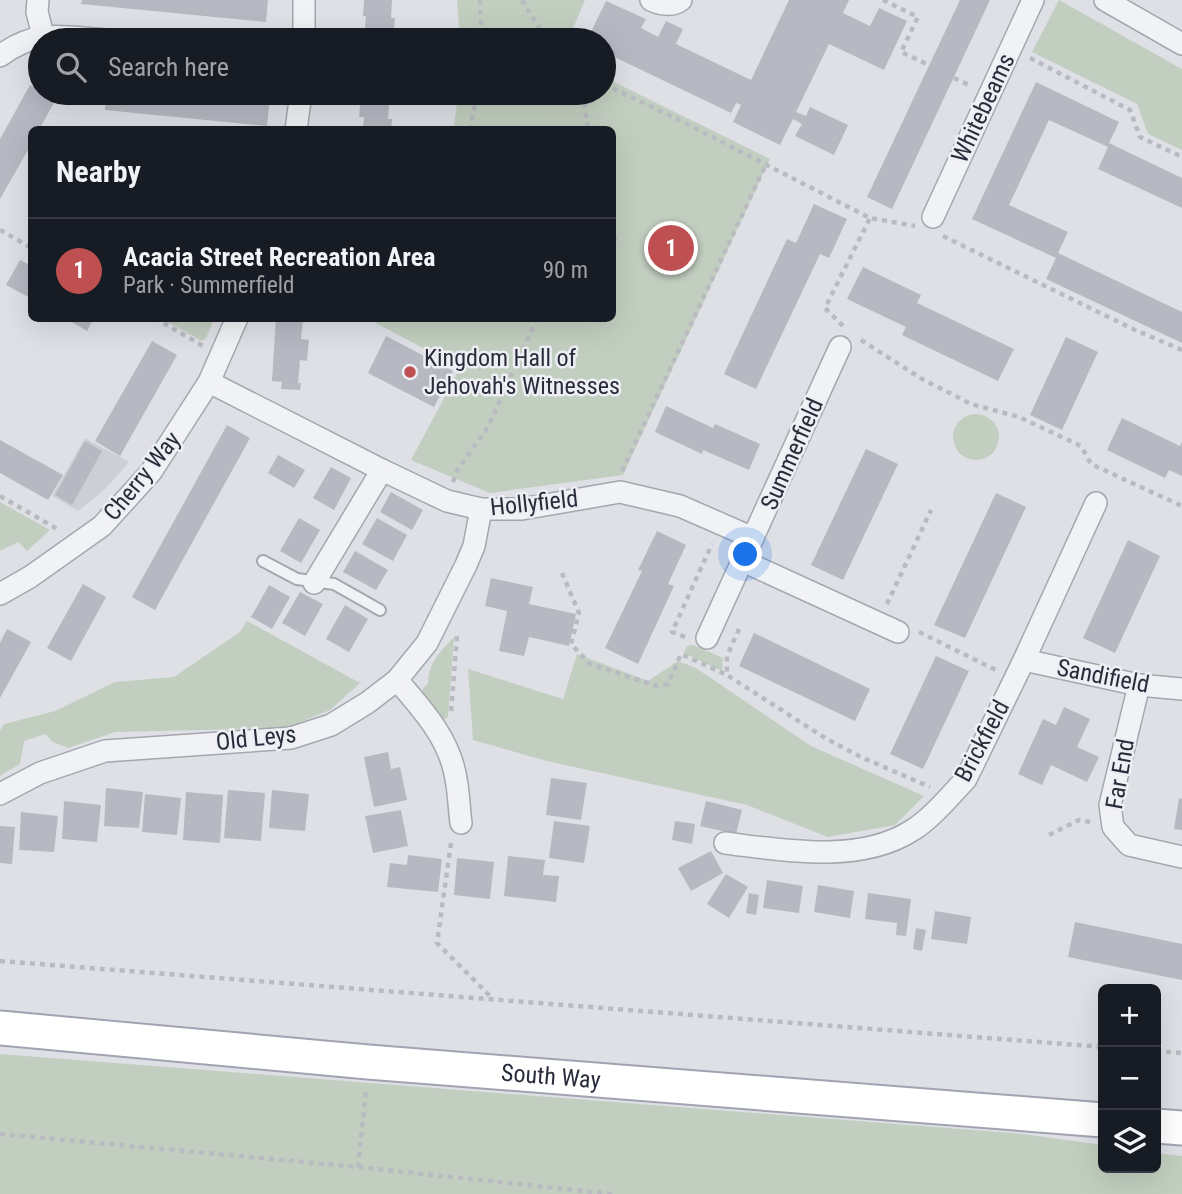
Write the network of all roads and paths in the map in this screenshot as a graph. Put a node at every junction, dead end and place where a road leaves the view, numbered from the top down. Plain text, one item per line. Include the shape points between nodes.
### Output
1 (38, 0) edge
2 (304, 0) edge
3 (481, 0) edge
4 (522, 0) edge
5 (650, 0) edge
6 (681, 0) edge
7 (883, 0) edge
8 (1032, 0) edge
9 (1105, 0) edge
10 (41, 28) edge
11 (304, 28) edge
12 (481, 28) edge
13 (539, 28) edge
14 (28, 41) edge
15 (1182, 44) edge
16 (1010, 48) junction
17 (0, 56) edge
18 (929, 65) dead end
19 (616, 90) edge
20 (299, 105) edge
21 (475, 105) edge
22 (585, 105) edge
23 (297, 126) edge
24 (471, 126) edge
25 (588, 126) edge
26 (1182, 157) edge
27 (766, 164) junction
28 (870, 218) junction
29 (933, 227) junction
30 (0, 230) edge
31 (616, 240) edge
32 (19, 241) junction
33 (28, 242) edge
34 (622, 242) dead end
35 (28, 246) edge
36 (162, 322) edge
37 (235, 322) edge
38 (535, 322) edge
39 (849, 339) junction
40 (1182, 350) edge
41 (222, 357) junction
42 (209, 382) junction
43 (382, 470) junction
44 (620, 492) junction
45 (0, 496) edge
46 (447, 501) junction
47 (1096, 503) dead end
48 (1182, 506) edge
49 (481, 509) junction
50 (931, 510) dead end
51 (722, 523) junction
52 (753, 538) junction
53 (76, 545) junction
54 (263, 561) dead end
55 (743, 561) junction
56 (562, 573) dead end
57 (314, 583) junction
58 (0, 594) edge
59 (452, 597) junction
60 (380, 610) dead end
61 (743, 619) dead end
62 (878, 623) junction
63 (898, 632) joint
64 (698, 638) joint
65 (1019, 669) junction
66 (727, 675) junction
67 (397, 680) junction
68 (1139, 685) junction
69 (1182, 689) edge
70 (445, 743) junction
71 (0, 794) edge
72 (951, 795) junction
73 (461, 823) joint
74 (1113, 827) junction
75 (1048, 835) dead end
76 (725, 843) dead end
77 (1182, 858) edge
78 (0, 961) edge
79 (492, 998) junction
80 (0, 1028) edge
81 (1098, 1047) edge
82 (1161, 1051) edge
83 (1182, 1053) edge
84 (366, 1086) dead end
85 (1098, 1120) edge
86 (1161, 1126) edge
87 (1182, 1128) edge
88 (0, 1134) edge
89 (358, 1167) junction
90 (612, 1194) edge

1 - 10 street
2 - 11 street
3 - 12 path
4 - 13 path
5 - 6 street via 660,4
7 - 18 path via 918,17 901,51
8 - 16 street, Whitebeams
9 - 15 street
14 - 17 street
16 - 26 path via 1130,110 1140,137
16 - 29 street, Whitebeams
19 - 27 path
20 - 23 street
21 - 24 path
22 - 25 path
27 - 28 path
27 - 44 path via 620,475
28 - 29 path
28 - 39 path via 825,308
29 - 40 path
30 - 32 path
31 - 34 path
32 - 33 path
32 - 35 path
36 - 41 path
37 - 41 street, Cherry Way
38 - 46 path via 488,427 458,469
39 - 48 path via 971,404 1019,417 1081,446 1091,464
39 - 52 street, Summerfield
41 - 42 street, Cherry Way
42 - 43 street, Hollyfield
42 - 53 street, Cherry Way via 151,472 102,526
43 - 46 street, Hollyfield
43 - 57 street
44 - 49 street, Hollyfield via 522,509
44 - 51 street, Hollyfield via 680,506
45 - 53 path via 62,531
46 - 49 street, Hollyfield
47 - 65 street, Brickfield
49 - 59 street, Old Leys via 474,546
50 - 62 path
51 - 52 street, Hollyfield
51 - 64 path via 672,632
52 - 55 street, Summerfield
53 - 58 street, Cherry Way
54 - 57 lane
55 - 62 street
55 - 64 street, Summerfield
56 - 66 path via 579,612 572,644 590,664 657,686 668,684 681,654
57 - 60 lane via 334,584
59 - 67 street, Old Leys via 428,643
59 - 70 path via 457,636
61 - 66 path via 727,656
62 - 63 street
63 - 65 path via 905,626
65 - 68 street, Sandifield
65 - 72 street, Brickfield via 966,779
66 - 72 path via 861,757
67 - 70 street
67 - 71 street, Old Leys via 331,725 291,738 105,751 40,773
68 - 69 street, Sandifield
68 - 74 street, Far End via 1110,805
70 - 73 street via 456,776
72 - 76 street, Brickfield via 911,831 845,852
73 - 79 path via 448,847 437,943
74 - 75 path via 1079,820
74 - 77 street, Far End via 1129,845
78 - 79 path
79 - 81 path
80 - 85 main road, South Way
82 - 83 path
84 - 89 path
86 - 87 main road
88 - 89 path
89 - 90 path

